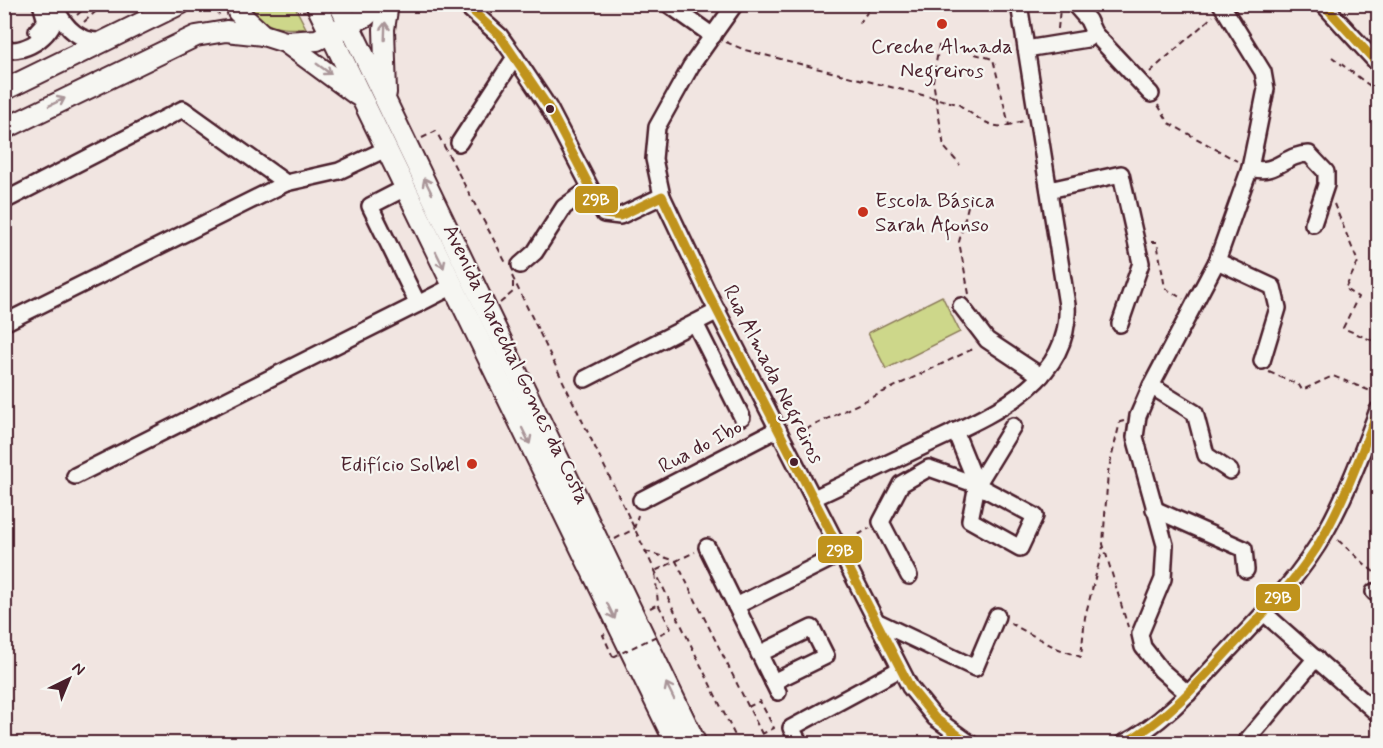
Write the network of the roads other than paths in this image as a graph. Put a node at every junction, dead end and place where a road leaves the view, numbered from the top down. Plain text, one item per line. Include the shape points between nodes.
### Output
1 (40, 4) edge
2 (180, 4) edge
3 (238, 4) edge
4 (316, 4) edge
5 (339, 4) edge
6 (379, 4) edge
7 (388, 4) edge
8 (464, 4) edge
9 (668, 4) edge
10 (735, 4) edge
11 (1019, 4) edge
12 (1074, 4) edge
13 (1323, 4) edge
14 (1221, 6) edge
15 (55, 7) edge
16 (349, 25) junction
17 (1094, 33) junction
18 (330, 34) junction
19 (262, 35) junction
20 (712, 36) junction
21 (4, 40) edge
22 (105, 41) junction
23 (285, 42) junction
24 (4, 49) edge
25 (1026, 49) junction
26 (515, 57) junction
27 (1378, 64) edge
28 (4, 90) edge
29 (1151, 94) road end
30 (362, 99) junction
31 (386, 99) junction
32 (4, 129) edge
33 (459, 143) dead end
34 (386, 149) junction
35 (1250, 168) junction
36 (286, 183) junction
37 (405, 188) junction
38 (589, 189) junction
39 (1049, 190) junction
40 (662, 196) junction
41 (4, 201) edge
42 (1313, 224) dead end
43 (1217, 261) junction
44 (517, 272) road end
45 (453, 286) junction
46 (965, 303) road end
47 (418, 304) junction
48 (718, 312) junction
49 (6, 320) edge
50 (695, 324) junction
51 (1120, 324) dead end
52 (1262, 361) road end
53 (1041, 376) junction
54 (585, 379) dead end
55 (1150, 386) junction
56 (1378, 410) edge
57 (742, 417) dead end
58 (1014, 426) dead end
59 (778, 429) junction
60 (955, 431) junction
61 (1372, 444) edge
62 (1230, 471) dead end
63 (75, 476) dead end
64 (977, 485) junction
65 (814, 498) junction
66 (641, 500) road end
67 (1154, 509) junction
68 (707, 547) road end
69 (840, 550) junction
70 (1246, 570) dead end
71 (909, 576) dead end
72 (736, 606) junction
73 (1264, 613) junction
74 (996, 616) road end
75 (876, 621) junction
76 (759, 654) junction
77 (1316, 658) junction
78 (900, 669) junction
79 (1188, 694) junction
80 (1378, 714) edge
81 (1145, 738) edge
82 (676, 744) edge
83 (696, 744) edge
84 (800, 744) edge
85 (971, 744) edge
86 (1122, 744) edge
87 (1244, 744) edge

1 - 21 street via 46,16 45,26 18,41
2 - 22 main road
3 - 19 main road via 238,12
4 - 18 main road, Avenida Marechal Gomes da Costa
5 - 16 main road, Avenida Marechal Gomes da Costa
6 - 16 main road
31 -> 7 main road via 384,29
8 - 26 street via 500,36
9 - 20 street
10 - 20 street, Rua Almada Negreiros
11 - 25 street
12 - 17 street
13 - 27 street
14 - 35 street via 1263,72 1266,89
15 - 22 street via 65,25 82,39
15 - 24 street via 54,25 45,35 16,49
16 - 18 main road
16 - 31 main road, Avenida Marechal Gomes da Costa
17 - 25 street via 1087,39
17 - 29 street
18 - 23 main road via 317,40
18 - 30 main road, Avenida Marechal Gomes da Costa
19 - 23 main road
32 -> 19 main road via 186,40 226,31
20 - 40 street, Rua Almada Negreiros via 657,127 654,159
22 - 28 main road
23 -> 30 main road
25 - 39 street
26 - 33 street
26 - 38 street via 549,108
30 - 34 main road, Avenida Marechal Gomes da Costa
83 -> 31 main road, Avenida Marechal Gomes da Costa
34 - 36 street via 339,171
34 - 37 main road, Avenida Marechal Gomes da Costa
35 - 42 street via 1266,171 1297,154 1309,154 1326,172 1326,185
35 - 43 street
36 - 41 street via 183,110
36 - 49 street
37 -> 45 main road, Avenida Marechal Gomes da Costa
37 - 47 street via 370,206
38 - 40 street via 598,207 611,217
38 - 44 street via 564,207
39 - 51 street via 1121,174 1141,262
39 - 53 street via 1067,314 1061,345
40 - 48 street, Rua Almada Negreiros
43 - 52 street via 1273,287 1278,308
43 - 55 street
45 - 47 street
45 -> 82 main road, Avenida Marechal Gomes da Costa
46 - 53 street via 987,340
47 - 63 street
48 - 50 street
48 - 59 street, Rua Almada Negreiros
50 - 54 street
50 - 57 street
53 - 60 street via 1008,403
55 - 62 street via 1195,413 1206,455
55 - 67 street via 1138,416 1135,437
56 - 61 street
58 - 64 street
59 - 65 street, Rua Almada Negreiros
59 - 66 street, Rua do Ibo
60 - 64 street
60 - 65 street
61 - 73 street via 1327,530
64 - 64 street via 1035,516 1020,548 970,520
64 - 71 street via 929,468 901,484 881,522
65 - 69 street, Rua Almada Negreiros
67 - 70 street via 1244,549
67 - 79 street via 1164,545 1163,579 1140,633 1143,647 1161,670
68 - 72 street
69 - 72 street
69 - 75 street, Rua Almada Negreiros
72 - 76 street
73 - 77 street
73 - 79 street
74 - 75 street via 975,668
75 - 78 street, Rua Almada Negreiros
76 - 76 street via 812,628 826,656 775,687
77 - 80 street
77 - 87 street
78 - 84 street via 791,728
78 - 85 street, Rua Almada Negreiros via 935,718
79 - 81 street
81 - 86 street

